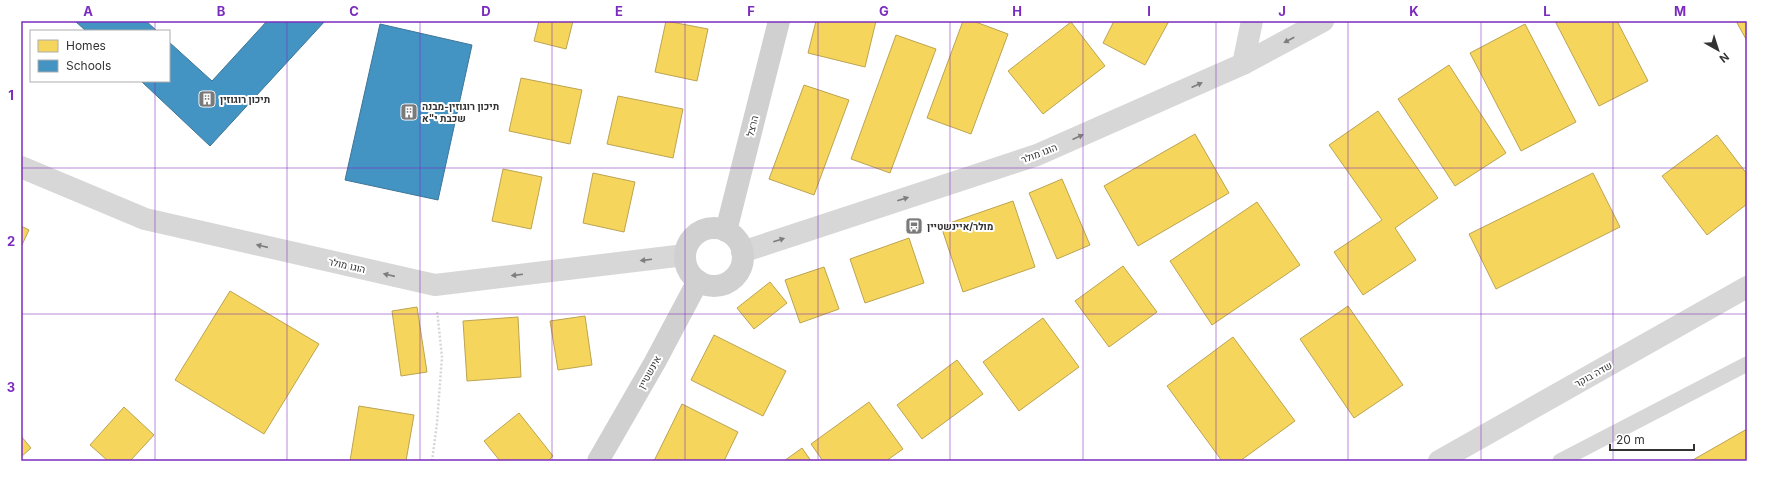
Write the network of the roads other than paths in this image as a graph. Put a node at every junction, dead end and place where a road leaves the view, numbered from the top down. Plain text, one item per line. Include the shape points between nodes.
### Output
1 (779, 21) edge
2 (1252, 21) edge
3 (1323, 21) edge
4 (1243, 64) junction
5 (21, 167) edge
6 (726, 231) junction
7 (742, 252) junction
8 (685, 255) junction
9 (698, 281) junction
10 (1747, 287) edge
11 (1747, 364) edge
12 (598, 461) edge
13 (1438, 461) edge
14 (1560, 461) edge

1 - 6 street, הרצל
2 - 4 street
3 -> 4 street, הוגו מולר
7 -> 4 street, הוגו מולר via 1037,155
8 -> 5 street, הוגו מולר via 435,285 145,219
6 - 7 street via 738,241
6 - 8 street via 714,227 696,234 689,240
7 - 9 street via 744,259 741,268 729,282 711,287
8 - 9 street via 687,270
9 - 12 street, אינשטיין
10 - 13 street, שדה בוקר
11 - 14 lane

